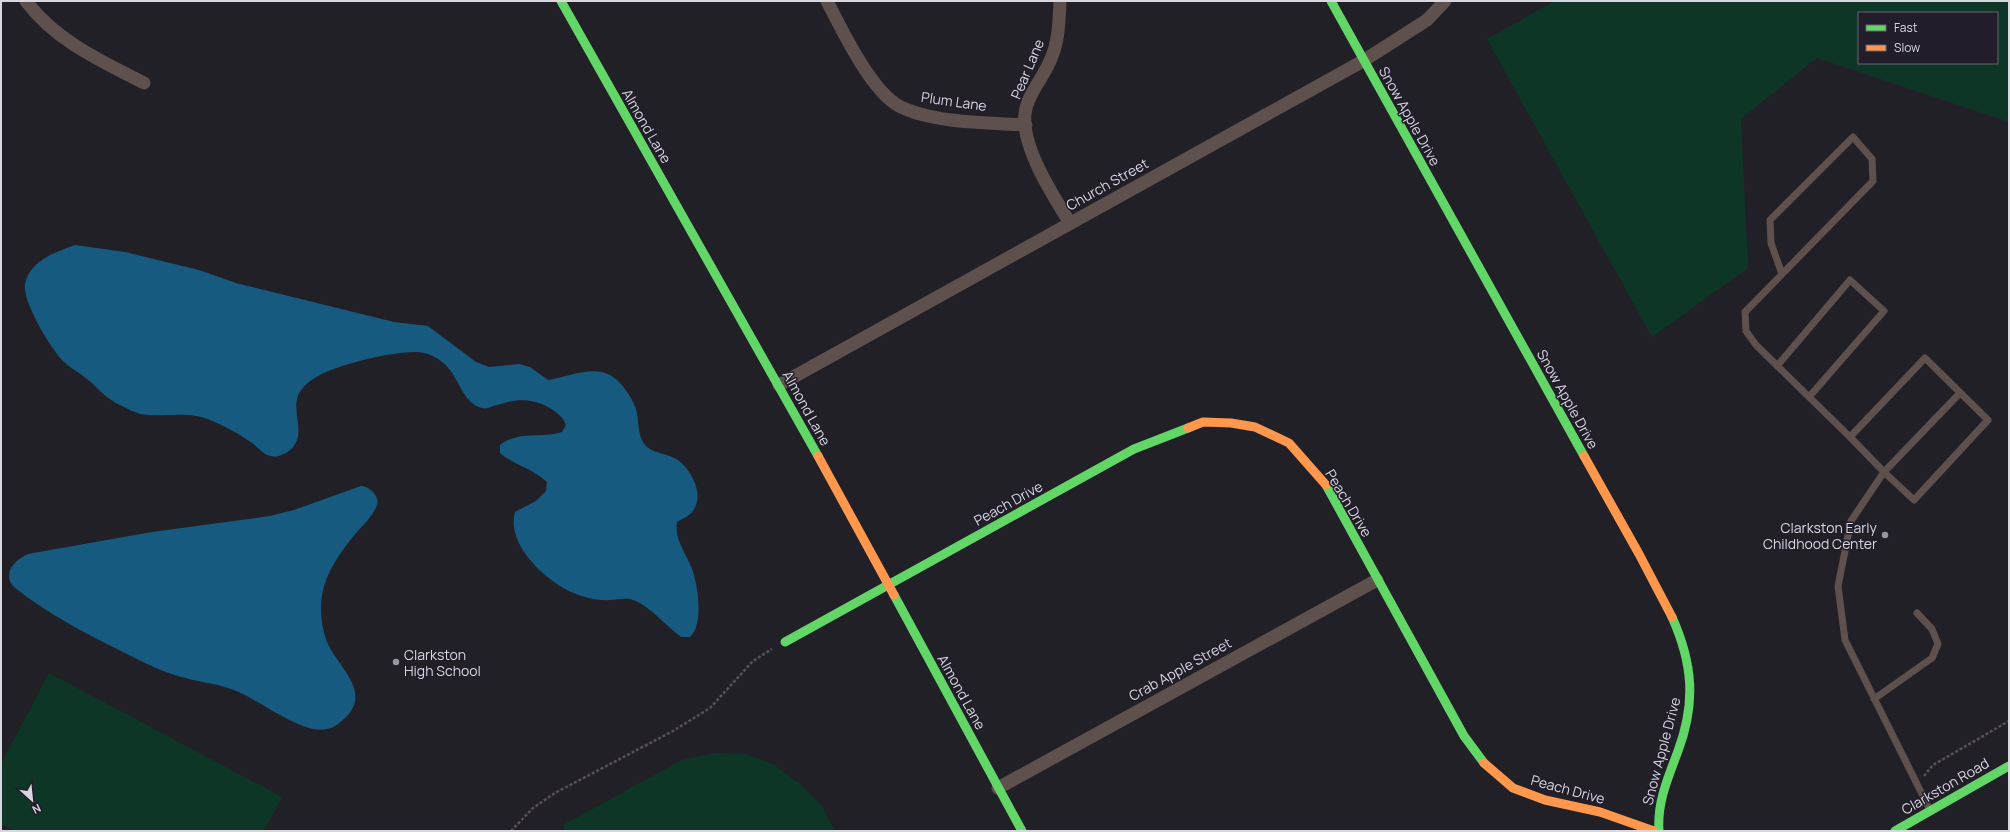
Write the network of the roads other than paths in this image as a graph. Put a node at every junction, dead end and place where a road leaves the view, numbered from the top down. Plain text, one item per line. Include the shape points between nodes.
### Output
1 (26, 1) edge
2 (561, 1) edge
3 (827, 1) edge
4 (1060, 1) edge
5 (1331, 1) edge
6 (1445, 1) edge
7 (1363, 61) junction
8 (144, 83) dead end
9 (1026, 125) junction
10 (1070, 223) junction
11 (1782, 274) junction
12 (1777, 366) junction
13 (779, 385) junction
14 (1960, 393) junction
15 (1809, 397) junction
16 (1850, 437) junction
17 (1884, 472) junction
18 (1378, 580) junction
19 (887, 586) junction
20 (1917, 613) dead end
21 (785, 642) road end
22 (1874, 699) junction
23 (2009, 766) edge
24 (998, 788) junction
25 (1930, 811) junction
26 (1022, 831) edge
27 (1654, 831) edge
28 (1659, 831) edge
29 (1895, 831) edge

1 - 8 street via 38,17 87,54
2 - 13 street, Almond Lane
3 - 9 street, Plum Lane via 856,56 877,84 899,106 921,115
4 - 9 street, Pear Lane via 1058,36 1051,61 1025,113
5 - 7 street, Snow Apple Drive
6 - 7 street, Church Street via 1427,20
7 - 10 street, Church Street
7 - 28 street, Snow Apple Drive via 1677,624 1688,668 1692,698 1678,751 1662,792 1658,812
9 - 10 street via 1026,132 1039,168
10 - 13 street, Church Street
11 - 11 lane via 1873,181 1872,159 1853,137 1770,220 1771,242
11 - 12 lane via 1746,312 1746,331
12 - 15 lane
12 - 15 lane via 1850,280 1884,311
13 - 19 street, Almond Lane
14 - 16 lane via 1925,358
14 - 17 lane
14 - 17 lane via 1988,420 1914,500
15 - 16 lane
16 - 17 lane
17 - 22 lane via 1851,522 1838,586 1844,640
18 - 19 street, Peach Drive via 1326,485 1289,444 1255,427 1203,422 1134,449
18 - 24 street, Crab Apple Street
18 - 27 street, Peach Drive via 1464,736 1484,763 1512,788 1545,800 1600,812
19 - 21 street, Peach Drive
19 - 24 street, Almond Lane
20 - 22 lane via 1932,629 1938,644 1932,658
22 - 25 lane
23 - 25 street, Clarkston Road
24 - 26 street, Almond Lane
25 - 29 street, Clarkston Road

